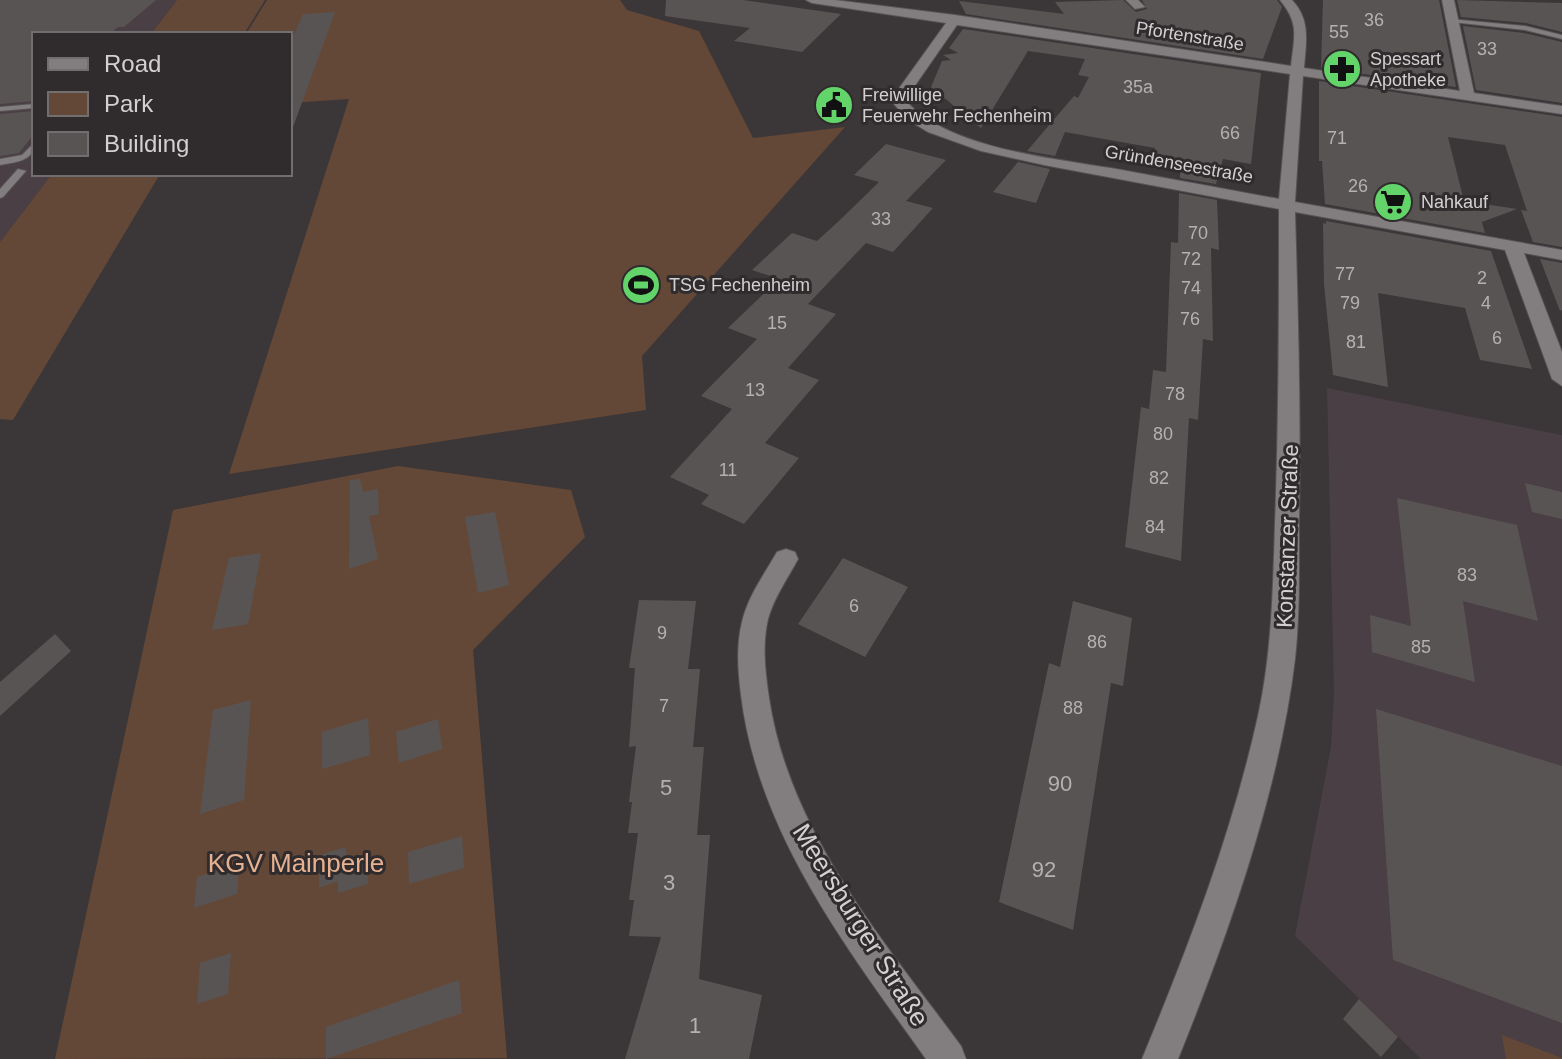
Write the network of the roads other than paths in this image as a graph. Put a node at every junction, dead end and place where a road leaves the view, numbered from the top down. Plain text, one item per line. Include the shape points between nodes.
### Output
1 (812, 0) edge
2 (1286, 0) edge
3 (1448, 0) edge
4 (955, 19) junction
5 (1452, 20) junction
6 (1562, 37) edge
7 (1296, 70) junction
8 (1468, 96) junction
9 (32, 106) edge
10 (0, 109) edge
11 (1562, 110) edge
12 (32, 148) edge
13 (0, 162) edge
14 (21, 171) dead end
15 (0, 195) edge
16 (1287, 205) junction
17 (1513, 247) junction
18 (1562, 255) edge
19 (1562, 379) edge
20 (786, 559) dead end
21 (948, 1059) edge
22 (1160, 1059) edge

1 - 4 street, Pfortenstraße
2 - 7 street, Konstanzer Straße via 1301,26
3 - 5 street
4 - 7 street, Pfortenstraße
4 - 16 street, Gründenseestraße via 903,96 905,112 923,125 1024,156
5 - 6 lane
5 - 8 street
7 - 8 street, Pfortenstraße
7 - 16 street, Konstanzer Straße
8 - 11 street, Pfortenstraße
9 - 10 lane
12 - 13 lane via 25,157
14 - 15 lane
16 - 17 street, Gründenseestraße
16 - 22 street, Konstanzer Straße via 1290,421 1281,659 1272,716 1238,842 1203,954
17 - 18 street, Gründenseestraße
17 - 19 street
20 - 21 street, Meersburger Straße via 755,623 757,725 804,845

